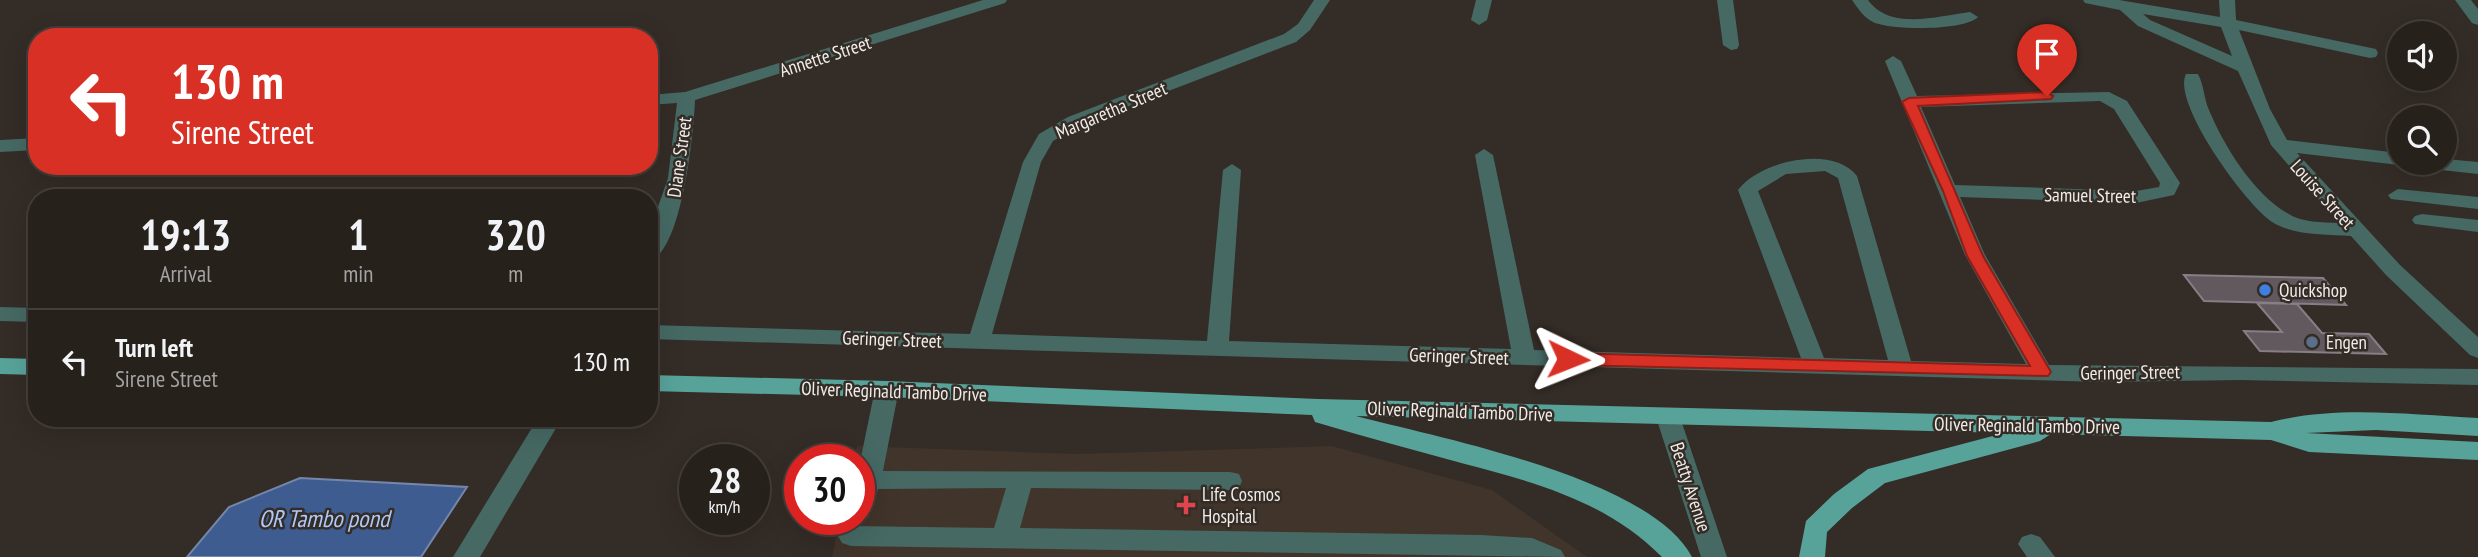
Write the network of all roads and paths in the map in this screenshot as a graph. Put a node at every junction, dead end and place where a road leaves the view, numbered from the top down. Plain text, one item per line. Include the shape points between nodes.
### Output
1 (999, 0) edge
2 (1322, 0) edge
3 (1484, 0) edge
4 (1725, 0) edge
5 (1860, 0) edge
6 (2091, 0) edge
7 (2227, 0) edge
8 (2463, 0) edge
9 (2124, 6) junction
10 (1970, 17) dead end
11 (1479, 20) dead end
12 (2478, 20) edge
13 (2228, 23) junction
14 (1731, 45) dead end
15 (2370, 53) dead end
16 (1893, 61) dead end
17 (2246, 68) junction
18 (2192, 78) dead end
19 (685, 97) junction
20 (658, 99) edge
21 (1909, 102) junction
22 (28, 144) edge
23 (2280, 145) junction
24 (0, 146) edge
25 (1484, 155) dead end
26 (2387, 158) edge
27 (2457, 166) edge
28 (2478, 168) edge
29 (1232, 170) dead end
30 (1950, 191) junction
31 (2398, 195) dead end
32 (2478, 203) edge
33 (2421, 220) dead end
34 (2478, 226) edge
35 (2355, 230) junction
36 (658, 236) edge
37 (0, 314) edge
38 (28, 315) edge
39 (658, 332) edge
40 (979, 342) junction
41 (1217, 348) junction
42 (2478, 350) edge
43 (1524, 358) junction
44 (1815, 365) junction
45 (0, 366) edge
46 (28, 367) edge
47 (1902, 368) junction
48 (2042, 372) junction
49 (2478, 377) edge
50 (658, 383) edge
51 (887, 389) junction
52 (1287, 406) junction
53 (1668, 417) junction
54 (2063, 426) junction
55 (2478, 426) edge
56 (545, 427) edge
57 (2272, 431) junction
58 (875, 450) edge
59 (2478, 451) edge
60 (1021, 479) junction
61 (875, 480) edge
62 (1230, 481) dead end
63 (851, 538) edge
64 (1004, 539) junction
65 (466, 557) edge
66 (1552, 557) edge
67 (1679, 557) edge
68 (1714, 557) edge
69 (1812, 557) edge

1 - 19 street, Annette Street
2 - 40 street, Margaretha Street via 1304,27 1290,38 1074,121 1046,138 1028,174
3 - 11 street
4 - 14 street
5 - 10 street via 1867,13 1891,23
6 - 9 street
7 - 13 street, Louise Street
8 - 12 street
9 - 13 street
9 - 17 street via 2144,23
13 - 15 street
13 - 17 street, Louise Street
16 - 21 street
17 - 23 street, Louise Street
18 - 35 street via 2191,93 2218,145 2266,208 2301,226
19 - 20 street, Annette Street
19 - 36 street, Diane Street via 680,176
21 - 30 street
21 - 30 street, Samuel Street via 2103,96 2121,105 2170,183 2167,191 2136,197
22 - 24 street
23 - 26 street
23 - 35 street, Louise Street
25 - 43 street
27 - 28 street
29 - 41 street
30 - 48 street via 1975,256
31 - 32 street
33 - 34 street
35 - 42 street, Louise Street
37 - 38 street
39 - 40 street, Geringer Street
40 - 41 street, Geringer Street
41 - 43 street, Geringer Street
43 - 44 street, Geringer Street
44 - 47 street, Geringer Street
44 - 47 street via 1748,190 1763,177 1822,163 1847,176
45 - 46 main road
47 - 48 street, Geringer Street
48 - 49 street, Geringer Street via 2177,370
50 - 51 main road, Oliver Reginald Tambo Drive
51 - 52 main road, Oliver Reginald Tambo Drive
51 - 58 street
52 - 53 main road, Oliver Reginald Tambo Drive
52 - 67 main road via 1565,481 1612,503
53 - 54 main road, Oliver Reginald Tambo Drive
53 - 68 street, Beatty Avenue
54 - 57 main road, Oliver Reginald Tambo Drive
54 - 69 main road via 1877,476 1815,527
55 - 57 main road, Oliver Reginald Tambo Drive via 2362,422 2295,425
56 - 65 street
57 - 59 main road, Oliver Reginald Tambo Drive via 2309,443
60 - 61 street
60 - 62 street
60 - 64 street
63 - 64 street
64 - 66 street via 1481,545 1532,548

